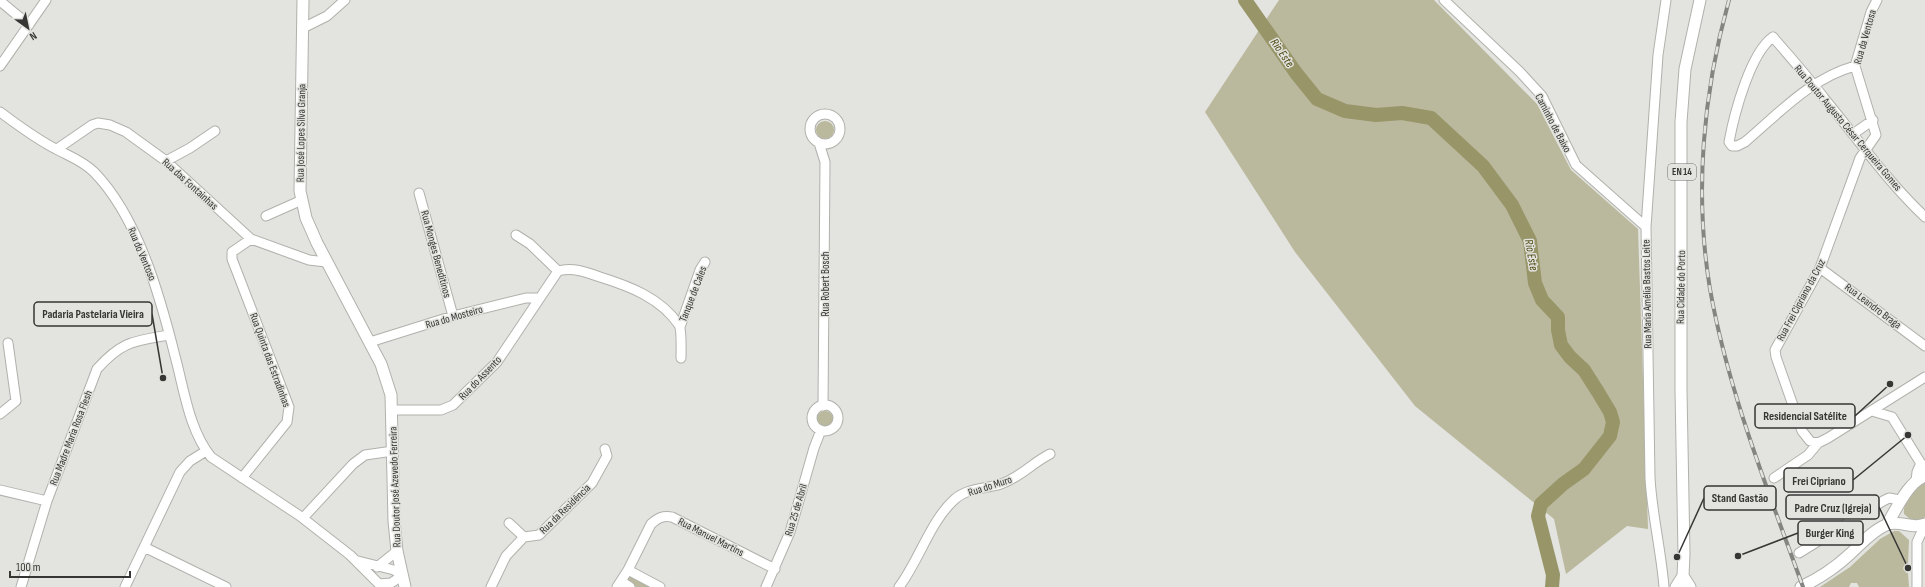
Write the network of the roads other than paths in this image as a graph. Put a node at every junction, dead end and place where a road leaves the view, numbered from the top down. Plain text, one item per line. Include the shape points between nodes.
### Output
1 (46, 0) edge
2 (303, 0) edge
3 (345, 0) edge
4 (1444, 0) edge
5 (1666, 0) edge
6 (1700, 0) edge
7 (1877, 0) edge
8 (0, 1) edge
9 (29, 24) junction
10 (303, 28) junction
11 (0, 66) edge
12 (1855, 66) junction
13 (1813, 84) junction
14 (0, 112) edge
15 (1873, 120) junction
16 (215, 131) dead end
17 (1853, 134) junction
18 (835, 141) junction
19 (819, 143) junction
20 (56, 149) junction
21 (1866, 151) junction
22 (166, 161) junction
23 (825, 162) junction
24 (419, 193) dead end
25 (302, 200) junction
26 (266, 216) dead end
27 (1925, 217) edge
28 (1646, 227) junction
29 (516, 235) dead end
30 (251, 239) junction
31 (326, 262) junction
32 (706, 262) dead end
33 (1820, 268) junction
34 (558, 271) junction
35 (540, 298) junction
36 (453, 316) junction
37 (680, 327) junction
38 (169, 335) junction
39 (370, 342) junction
40 (8, 343) dead end
41 (1925, 346) edge
42 (681, 358) dead end
43 (1925, 377) edge
44 (1893, 398) junction
45 (824, 406) junction
46 (392, 410) junction
47 (1872, 411) junction
48 (0, 414) edge
49 (1892, 417) junction
50 (821, 430) junction
51 (1818, 443) junction
52 (605, 449) dead end
53 (206, 451) junction
54 (393, 451) junction
55 (1050, 454) dead end
56 (1924, 465) edge
57 (242, 478) junction
58 (1774, 478) dead end
59 (1921, 479) edge
60 (0, 490) edge
61 (47, 501) junction
62 (1899, 504) junction
63 (303, 518) junction
64 (509, 523) dead end
65 (1887, 524) junction
66 (1925, 524) edge
67 (1907, 525) junction
68 (524, 537) junction
69 (1917, 542) junction
70 (144, 547) junction
71 (397, 551) junction
72 (1799, 553) dead end
73 (357, 561) junction
74 (377, 567) junction
75 (775, 569) junction
76 (628, 570) junction
77 (402, 576) junction
78 (1683, 576) junction
79 (619, 584) edge
80 (381, 586) edge
81 (21, 587) edge
82 (125, 587) edge
83 (226, 587) edge
84 (405, 587) edge
85 (491, 587) edge
86 (630, 587) edge
87 (660, 587) edge
88 (766, 587) edge
89 (900, 587) edge
90 (1664, 587) edge
91 (1676, 587) edge
92 (1690, 587) edge
93 (1801, 587) edge
94 (1917, 587) edge

1 - 9 street
2 - 10 main road, Rua José Lopes Silva Granja
3 - 10 street via 326,16
4 - 28 street, Caminho de Baixo via 1542,96 1576,165
5 - 28 street, Rua Maria Amélia Bastos Leite via 1658,55
6 - 78 main road, Rua Cidade do Porto / EN 14 via 1685,69 1681,122
7 - 12 street, Rua da Ventosa
8 - 9 street
9 - 11 street
10 - 25 main road, Rua José Lopes Silva Granja via 300,191
12 - 13 street via 1837,71
12 - 15 street, Rua da Ventosa
13 - 13 street, Rua Doutor Augusto César Cerqueira Gomes via 1745,142 1736,146 1729,142 1746,81 1764,43 1773,37
13 - 17 street, Rua Doutor Augusto César Cerqueira Gomes
14 - 20 street, Rua do Ventoso
15 - 17 street
15 - 21 street, Rua Frei Cipriano da Cruz via 1876,135
16 - 22 street
17 - 21 street, Rua Doutor Augusto César Cerqueira Gomes
18 - 19 street
18 - 19 street, Rua Robert Bosch via 840,133 840,123 833,116 824,114 815,118 811,125 811,135
18 - 23 street, Rua Robert Bosch
19 - 23 street, Rua Robert Bosch
20 - 22 street, Rua das Fontainhas via 92,125 110,125 126,132
20 - 38 street, Rua do Ventoso via 73,156 94,172 120,206 150,269
21 - 27 street, Rua Doutor Augusto César Cerqueira Gomes
21 - 33 street, Rua Frei Cipriano da Cruz via 1860,158
22 - 30 street, Rua das Fontainhas
23 - 45 street, Rua Robert Bosch
24 - 36 street, Rua Monges Beneditinos
25 - 26 street
25 - 31 main road, Rua José Lopes Silva Granja via 306,218
28 - 90 street, Rua Maria Amélia Bastos Leite via 1650,478
29 - 34 street via 530,244
30 - 31 street, Rua das Fontainhas via 310,260
30 - 57 street, Rua Quinta das Estradinhas via 232,252 232,260 289,407 287,422
31 - 39 main road, Rua José Lopes Silva Granja
32 - 37 street, Tanque de Cales via 700,270
33 - 41 street, Rua Leandro Braga
33 - 51 street, Rua Frei Cipriano da Cruz via 1779,342 1775,354 1802,431 1810,441
34 - 35 street, Rua do Assento
34 - 37 street via 578,270 621,283 645,294 664,308
35 - 36 street, Rua do Mosteiro via 526,298
35 - 46 street, Rua do Assento via 497,362 453,405 441,410
36 - 39 street, Rua do Mosteiro
37 - 42 street
38 - 53 street, Rua do Ventoso via 192,419
38 - 61 street, Rua Madre Maria Rosa Flesh via 130,342 110,355 97,369
39 - 46 main road, Rua Doutor José Azevedo Ferreira via 381,364 391,395
40 - 48 street via 16,401
43 - 44 street
44 - 47 street
44 - 49 street
45 - 50 street via 816,409 812,415 813,423
45 - 50 street via 833,409 837,418 832,428
46 - 54 main road, Rua Doutor José Azevedo Ferreira
47 - 49 street
47 - 51 street
49 - 56 street
50 - 75 street, Rua 25 de Abril via 790,532
51 - 58 street via 1808,455
52 - 68 street, Rua da Residência via 607,456 592,483 540,535
53 - 57 street via 215,461
53 - 70 street via 190,461 180,472
54 - 63 street via 365,455 348,469
54 - 71 main road, Rua Doutor José Azevedo Ferreira
55 - 89 street, Rua do Muro via 1016,478 976,489 956,498 930,534
56 - 59 street via 1917,472
57 - 63 street
59 - 62 main road
60 - 61 street
61 - 81 street, Rua Madre Maria Rosa Flesh
62 - 65 main road
62 - 67 main road via 1898,514
62 - 72 street via 1889,498
63 - 73 street
64 - 68 street
65 - 67 main road
65 - 93 main road via 1840,563
66 - 67 main road
66 - 69 street
67 - 69 street
68 - 85 street via 506,556
69 - 94 street
70 - 82 street
70 - 83 street
71 - 74 street
71 - 77 main road, Rua Doutor José Azevedo Ferreira
73 - 74 street
73 - 80 street
74 - 77 street via 394,570
75 - 76 street, Rua Manuel Martins via 672,517 665,516 657,518 651,524
75 - 88 street, Rua 25 de Abril
76 - 79 street
76 - 87 street
77 - 80 street
77 - 84 main road, Rua Doutor José Azevedo Ferreira
78 - 91 main road
78 - 92 main road
79 - 86 street

